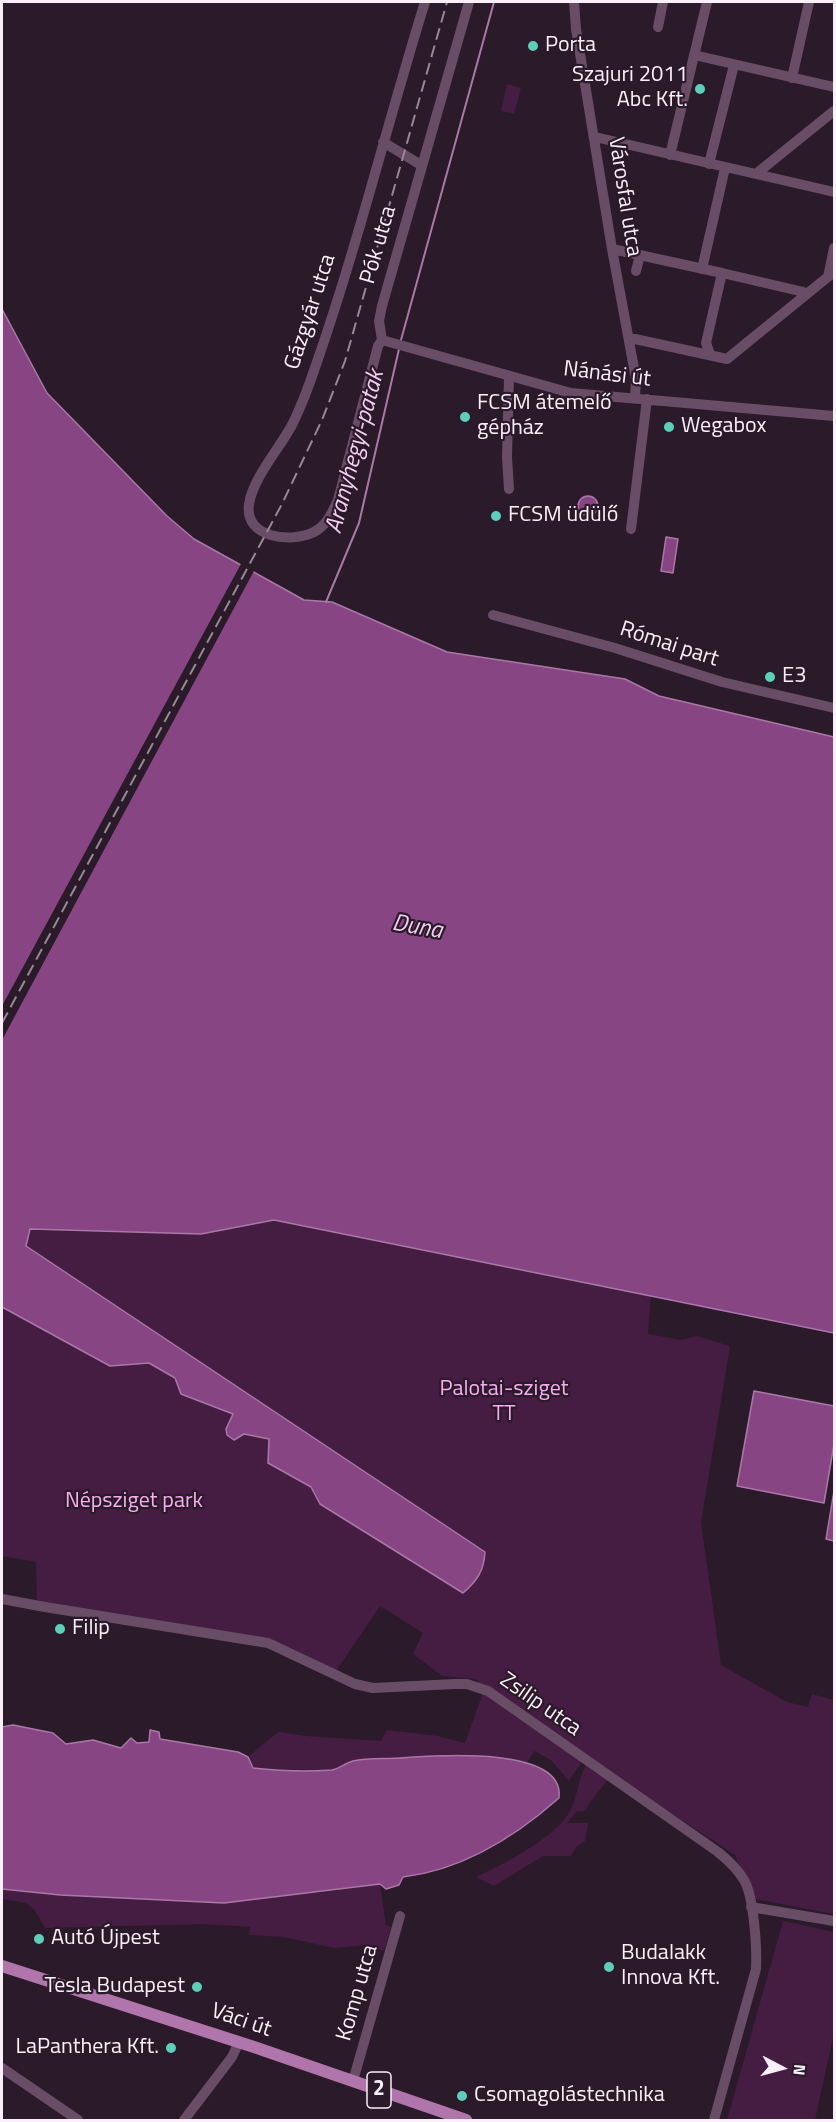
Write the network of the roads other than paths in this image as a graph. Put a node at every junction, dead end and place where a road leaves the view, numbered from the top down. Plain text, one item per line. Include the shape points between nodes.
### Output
1 (425, 2) edge
2 (469, 2) edge
3 (574, 2) edge
4 (663, 2) edge
5 (707, 2) edge
6 (809, 2) edge
7 (658, 27) dead end
8 (694, 55) junction
9 (734, 65) junction
10 (792, 78) junction
11 (834, 87) edge
12 (834, 111) edge
13 (595, 137) junction
14 (383, 142) junction
15 (669, 155) junction
16 (709, 164) junction
17 (421, 165) junction
18 (725, 168) junction
19 (756, 174) junction
20 (834, 192) edge
21 (834, 248) edge
22 (612, 249) junction
23 (640, 255) junction
24 (702, 269) junction
25 (636, 271) dead end
26 (722, 273) junction
27 (831, 274) edge
28 (808, 294) junction
29 (629, 339) junction
30 (384, 341) junction
31 (710, 354) junction
32 (509, 376) junction
33 (635, 398) junction
34 (647, 399) junction
35 (834, 416) edge
36 (509, 489) dead end
37 (338, 500) joint
38 (631, 529) dead end
39 (493, 615) dead end
40 (834, 708) edge
41 (2, 1599) edge
42 (751, 1906) junction
43 (400, 1916) dead end
44 (834, 1921) edge
45 (2, 1966) edge
46 (239, 2042) junction
47 (2, 2068) edge
48 (353, 2081) junction
49 (78, 2121) edge
50 (184, 2121) edge
51 (466, 2121) edge
52 (714, 2121) edge

1 - 14 street, Gázgyár utca
2 - 17 street, Pók utca
3 - 13 street, Városfal utca
4 - 7 street
5 - 8 street
6 - 10 street
8 - 9 street
8 - 15 street
9 - 10 street
9 - 16 street
10 - 11 street
12 - 19 street
13 - 15 street
13 - 22 street, Városfal utca
14 - 17 street
14 - 37 street, Gázgyár utca via 317,363 292,425 253,490 249,517 271,536 298,537 314,532 330,519
15 - 16 street
16 - 18 street
17 - 30 street, Pók utca via 382,306 379,321
18 - 19 street
18 - 24 street
19 - 20 street
21 - 27 street
22 - 23 street
22 - 29 street, Városfal utca
23 - 24 street
23 - 25 street
24 - 26 street
26 - 28 street
26 - 31 street via 706,343
27 - 28 street
28 - 31 street via 727,359
29 - 31 street
29 - 33 street, Városfal utca
30 - 32 street, Nánási út
30 - 37 street, Pók utca via 378,346
32 - 33 street, Nánási út via 571,393
32 - 36 street
33 - 34 street, Nánási út
34 - 35 street, Nánási út
34 - 38 street
39 - 40 street, Római part via 722,682
41 - 42 street, Zsilip utca via 268,1642 355,1684 373,1688 467,1684 488,1691 734,1865 745,1882
42 - 44 street
42 - 52 street, Zsilip utca via 756,1969
43 - 48 street, Komp utca
45 - 46 main road, Váci út / 2
46 - 48 main road, Váci út / 2
46 - 50 street
47 - 49 street
48 - 51 main road, Váci út / 2

